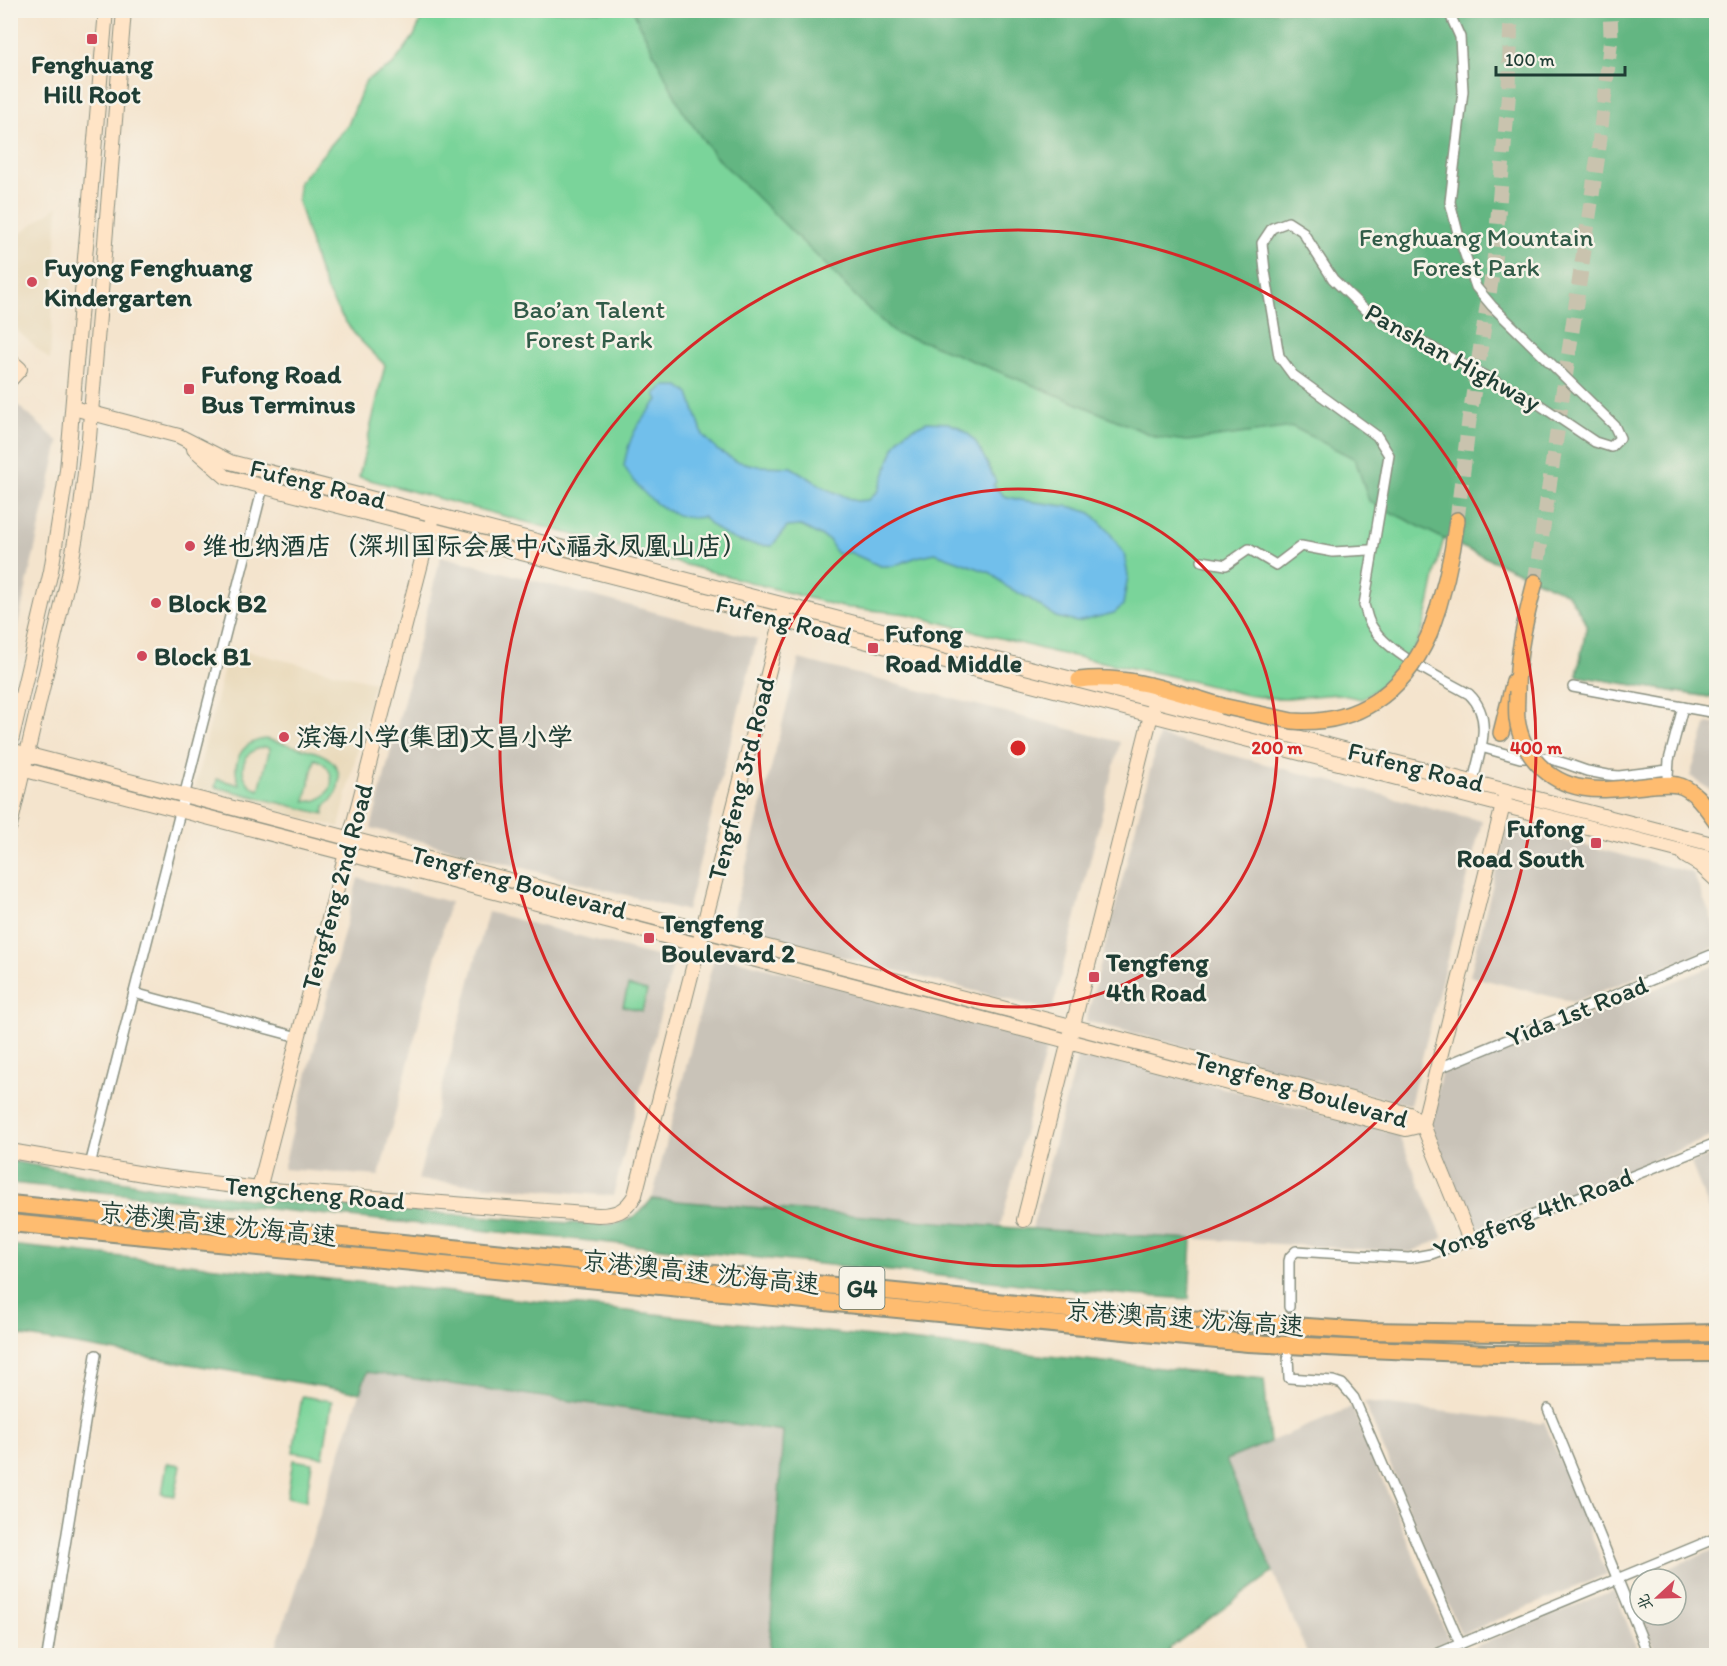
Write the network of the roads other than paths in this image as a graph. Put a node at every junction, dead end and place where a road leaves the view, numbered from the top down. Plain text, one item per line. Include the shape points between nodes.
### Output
1 (106, 10) edge
2 (124, 10) edge
3 (1448, 10) edge
4 (10, 360) edge
5 (10, 380) edge
6 (74, 408) junction
7 (91, 412) junction
8 (179, 436) junction
9 (263, 486) junction
10 (434, 514) junction
11 (1457, 520) tunnel mouth
12 (430, 529) junction
13 (1369, 550) dead end
14 (1202, 561) dead end
15 (1535, 582) tunnel mouth
16 (785, 605) junction
17 (781, 620) junction
18 (930, 642) junction
19 (926, 657) junction
20 (1517, 667) junction
21 (1079, 680) junction
22 (1573, 687) dead end
23 (1155, 700) junction
24 (1683, 707) junction
25 (1716, 713) edge
26 (1151, 715) junction
27 (1501, 733) dead end
28 (10, 746) edge
29 (1481, 747) junction
30 (10, 750) edge
31 (27, 754) junction
32 (17, 768) edge
33 (1663, 780) junction
34 (1473, 781) junction
35 (1507, 790) junction
36 (184, 795) junction
37 (1503, 805) junction
38 (181, 810) junction
39 (1716, 821) edge
40 (10, 826) edge
41 (350, 838) junction
42 (1716, 845) edge
43 (1670, 848) junction
44 (346, 853) junction
45 (1716, 860) edge
46 (1716, 880) edge
47 (702, 930) junction
48 (698, 945) junction
49 (1716, 953) edge
50 (134, 993) junction
51 (1073, 1027) junction
52 (298, 1036) junction
53 (1069, 1042) junction
54 (1437, 1068) junction
55 (1423, 1125) junction
56 (1716, 1143) edge
57 (10, 1150) edge
58 (90, 1165) junction
59 (259, 1190) junction
60 (10, 1204) edge
61 (621, 1212) joint
62 (1024, 1220) dead end
63 (10, 1223) edge
64 (1470, 1240) junction
65 (1289, 1307) tunnel mouth
66 (1716, 1333) edge
67 (1716, 1353) edge
68 (96, 1355) dead end
69 (1288, 1356) tunnel mouth
70 (1548, 1409) dead end
71 (1716, 1538) edge
72 (1618, 1579) junction
73 (1460, 1644) junction
74 (47, 1656) edge
75 (1432, 1656) edge
76 (1649, 1656) edge

1 - 6 street
2 - 7 street
3 - 29 street, Panshan Highway via 1460,37 1463,91 1450,202 1476,287 1614,425 1620,438 1611,447 1595,442 1540,405 1363,308 1333,279 1302,231 1288,222 1272,228 1262,243 1279,356 1293,375 1377,436 1389,455 1364,605 1370,623 1386,644 1473,698 1484,719
4 - 5 street via 20,369
6 - 7 street, Fufeng Road
6 - 28 street via 53,560
7 - 8 street, Fufeng Road
7 - 31 street via 69,575
8 - 9 street, Fufeng Road via 226,477
8 - 10 street, Fufeng Road via 230,462
9 - 12 street, Fufeng Road
9 - 36 street
10 - 12 street, Tengfeng 2nd Road
10 - 16 street, Fufeng Road
11 - 21 main road, bridge via 1449,574 1438,612 1416,660 1402,680 1382,697 1349,715 1327,721 1292,721 1127,680
12 - 17 street, Fufeng Road
12 - 41 street, Tengfeng 2nd Road
13 - 14 street via 1333,552 1301,546 1276,565 1249,549 1226,565
15 - 20 main road
16 - 17 street, Tengfeng 3rd Road
16 - 18 street, Fufeng Road
17 - 19 street, Fufeng Road
17 - 47 street, Tengfeng 3rd Road
18 - 19 street
18 - 21 street, Fufeng Road
19 - 26 street, Fufeng Road
20 - 27 main road
20 - 33 main road, bridge via 1517,720 1521,735 1535,762 1550,775 1565,783 1603,789
21 - 23 street, Fufeng Road
22 - 24 street
23 - 26 street
23 - 34 street, Fufeng Road
24 - 25 street
24 - 33 street
26 - 37 street, Fufeng Road
26 - 51 street
29 - 33 street via 1520,758 1547,758 1602,774
29 - 34 street, Panshan Highway
30 - 31 street, Tengfeng Boulevard
31 - 32 street
31 - 36 street, Tengfeng Boulevard
32 - 38 street, Tengfeng Boulevard
32 - 40 street
33 - 39 main road via 1690,791
34 - 35 street, Fufeng Road
35 - 37 street
35 - 42 street, Fufeng Road
36 - 38 street
36 - 41 street, Tengfeng Boulevard
37 - 43 street, Fufeng Road
37 - 54 street
38 - 44 street, Tengfeng Boulevard
38 - 50 street
41 - 44 street, Tengfeng 2nd Road
41 - 47 street, Tengfeng Boulevard
43 - 45 street, Fufeng Road
43 - 46 street via 1700,865
44 - 48 street, Tengfeng Boulevard
44 - 52 street, Tengfeng 2nd Road
47 - 48 street, Tengfeng 3rd Road
47 - 51 street, Tengfeng Boulevard
48 - 53 street, Tengfeng Boulevard
48 - 61 street, Tengfeng 3rd Road via 635,1195
49 - 54 street, Yida 1st Road
50 - 52 street
50 - 58 street
51 - 53 street
51 - 55 street, Tengfeng Boulevard via 1410,1114
52 - 59 street, Tengfeng 2nd Road
53 - 55 street, Tengfeng Boulevard via 1406,1129
53 - 62 street
54 - 55 street
55 - 64 street
56 - 64 street, Yongfeng 4th Road
57 - 58 street, Tengcheng Road
58 - 59 street, Tengcheng Road
59 - 61 street, Tengcheng Road via 598,1215
60 - 66 highway, 京港澳高速 沈海高速 / G4 via 1150,1317 1366,1331
63 - 67 highway, 京港澳高速 沈海高速 / G4 via 1248,1343 1492,1354
64 - 65 street, Yongfeng 4th Road via 1409,1258 1296,1251 1289,1261
68 - 74 street
69 - 73 street via 1289,1378 1333,1381 1342,1384 1354,1398
70 - 72 street
71 - 72 street
72 - 73 street
72 - 76 street
73 - 75 street

